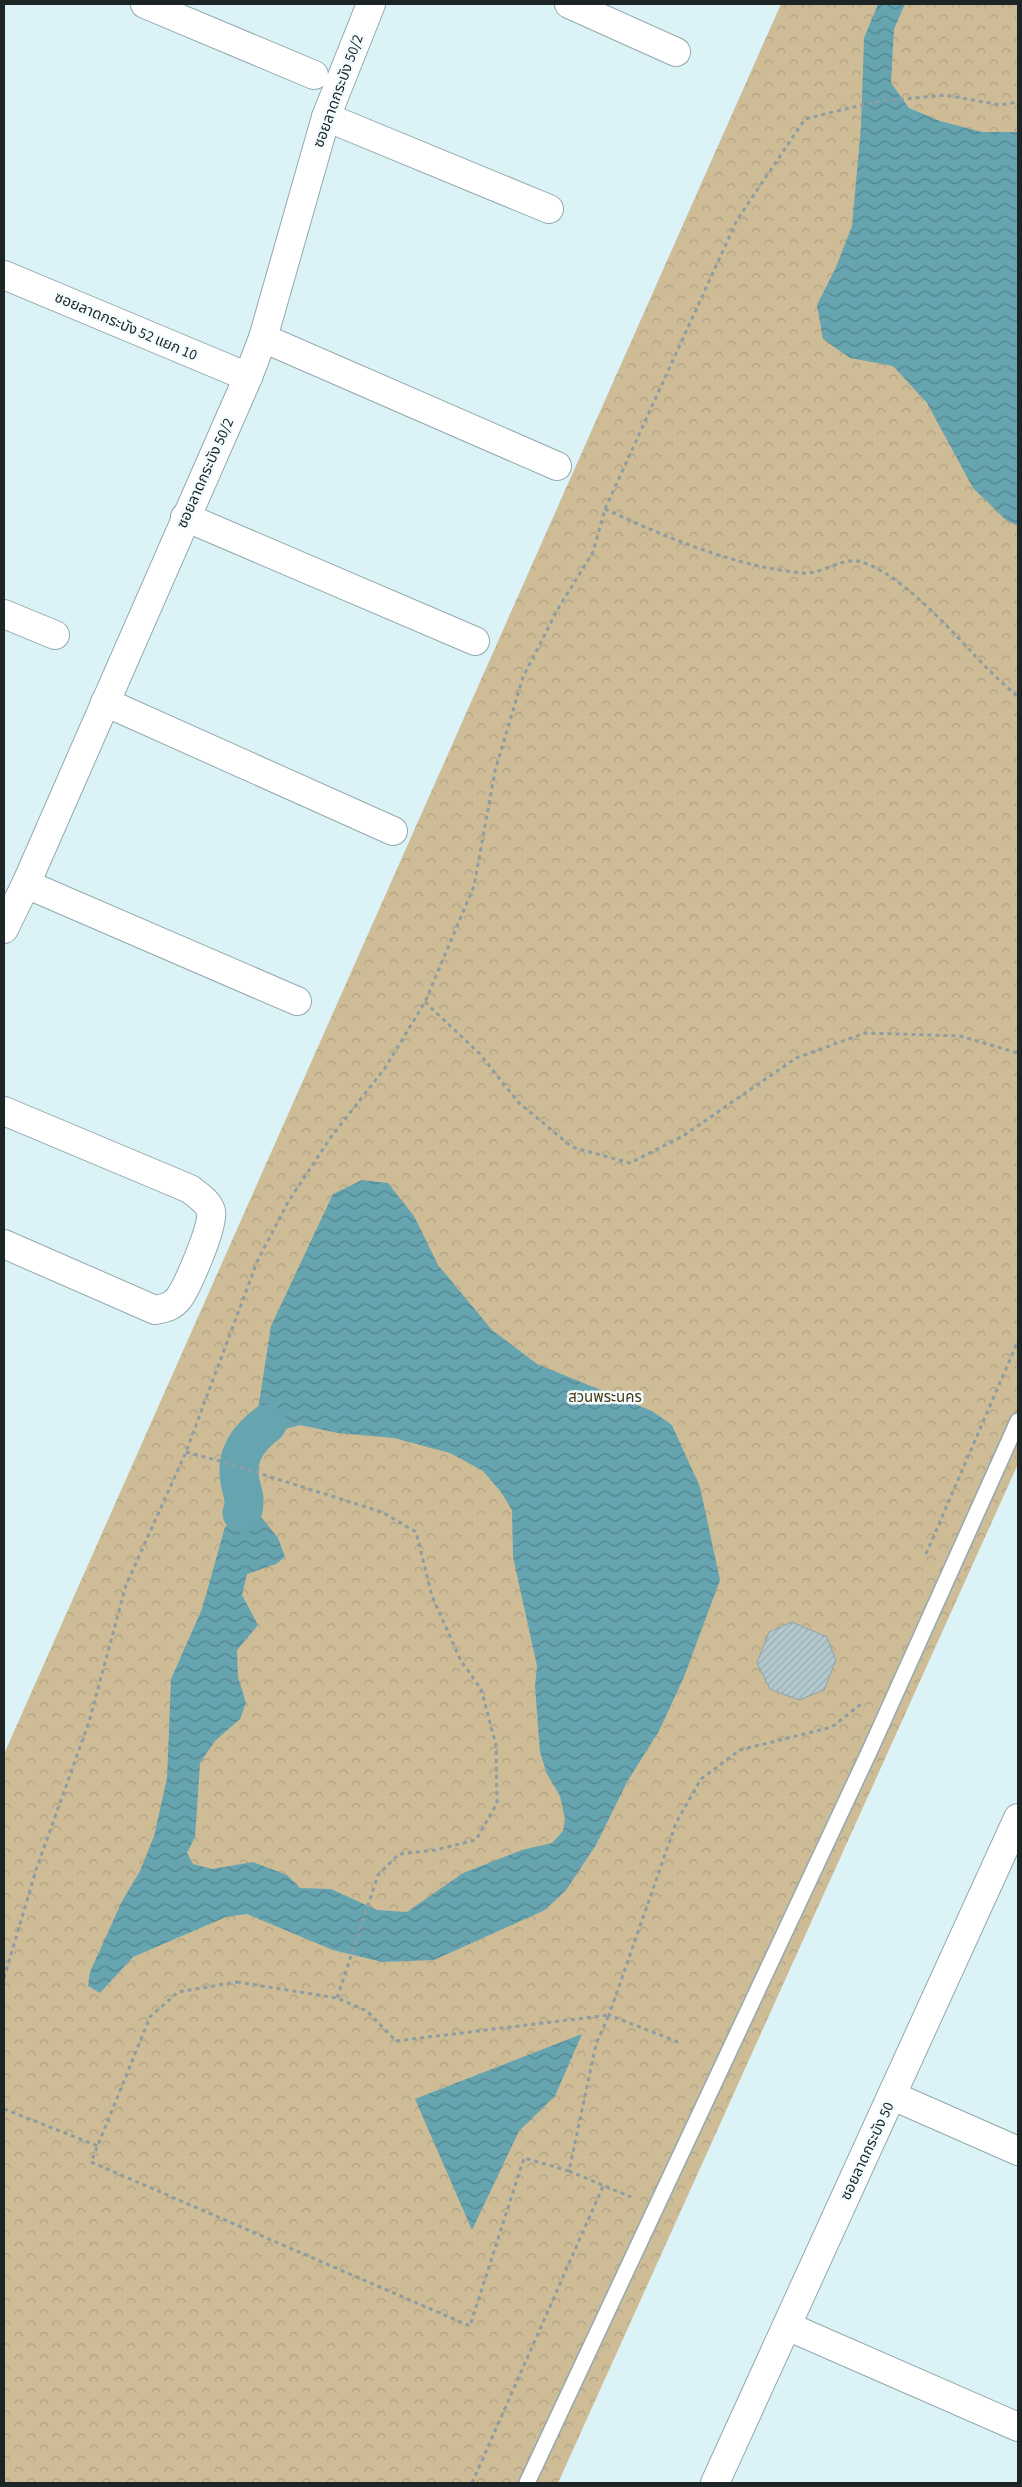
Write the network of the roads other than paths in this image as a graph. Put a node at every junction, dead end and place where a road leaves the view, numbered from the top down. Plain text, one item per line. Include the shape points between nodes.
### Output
1 (145, 4) edge
2 (371, 4) edge
3 (569, 4) edge
4 (676, 52) dead end
5 (314, 75) dead end
6 (326, 117) junction
7 (549, 208) dead end
8 (4, 275) edge
9 (263, 338) junction
10 (248, 377) junction
11 (557, 466) dead end
12 (185, 517) junction
13 (4, 614) edge
14 (55, 635) dead end
15 (475, 641) dead end
16 (105, 702) junction
17 (393, 831) dead end
18 (26, 884) junction
19 (4, 929) edge
20 (297, 1001) dead end
21 (4, 1111) edge
22 (4, 1244) edge
23 (1018, 1421) edge
24 (1018, 1818) edge
25 (1007, 1872) edge
26 (893, 2096) junction
27 (1018, 2151) edge
28 (787, 2326) junction
29 (1018, 2427) edge
30 (527, 2483) edge
31 (715, 2483) edge

1 - 5 street
2 - 6 street, ซอยลาดกระบัง 50/2
3 - 4 street
6 - 7 street
6 - 9 street, ซอยลาดกระบัง 50/2
8 - 10 street, ซอยลาดกระบัง 52 แยก 10
9 - 10 street, ซอยลาดกระบัง 50/2
9 - 11 street
10 - 12 street, ซอยลาดกระบัง 50/2
12 - 15 street
12 - 16 street, ซอยลาดกระบัง 50/2
13 - 14 street
16 - 17 street
16 - 18 street, ซอยลาดกระบัง 50/2
18 - 19 street, ซอยลาดกระบัง 50/2
18 - 20 street
21 - 22 street via 190,1189 204,1200 212,1212 210,1230 179,1298 169,1308 155,1310
23 - 30 lane via 872,1748
24 - 25 street, ซอยลาดกระบัง 50
25 - 26 street, ซอยลาดกระบัง 50
26 - 27 street
26 - 28 street, ซอยลาดกระบัง 50
28 - 29 street
28 - 31 street, ซอยลาดกระบัง 50

